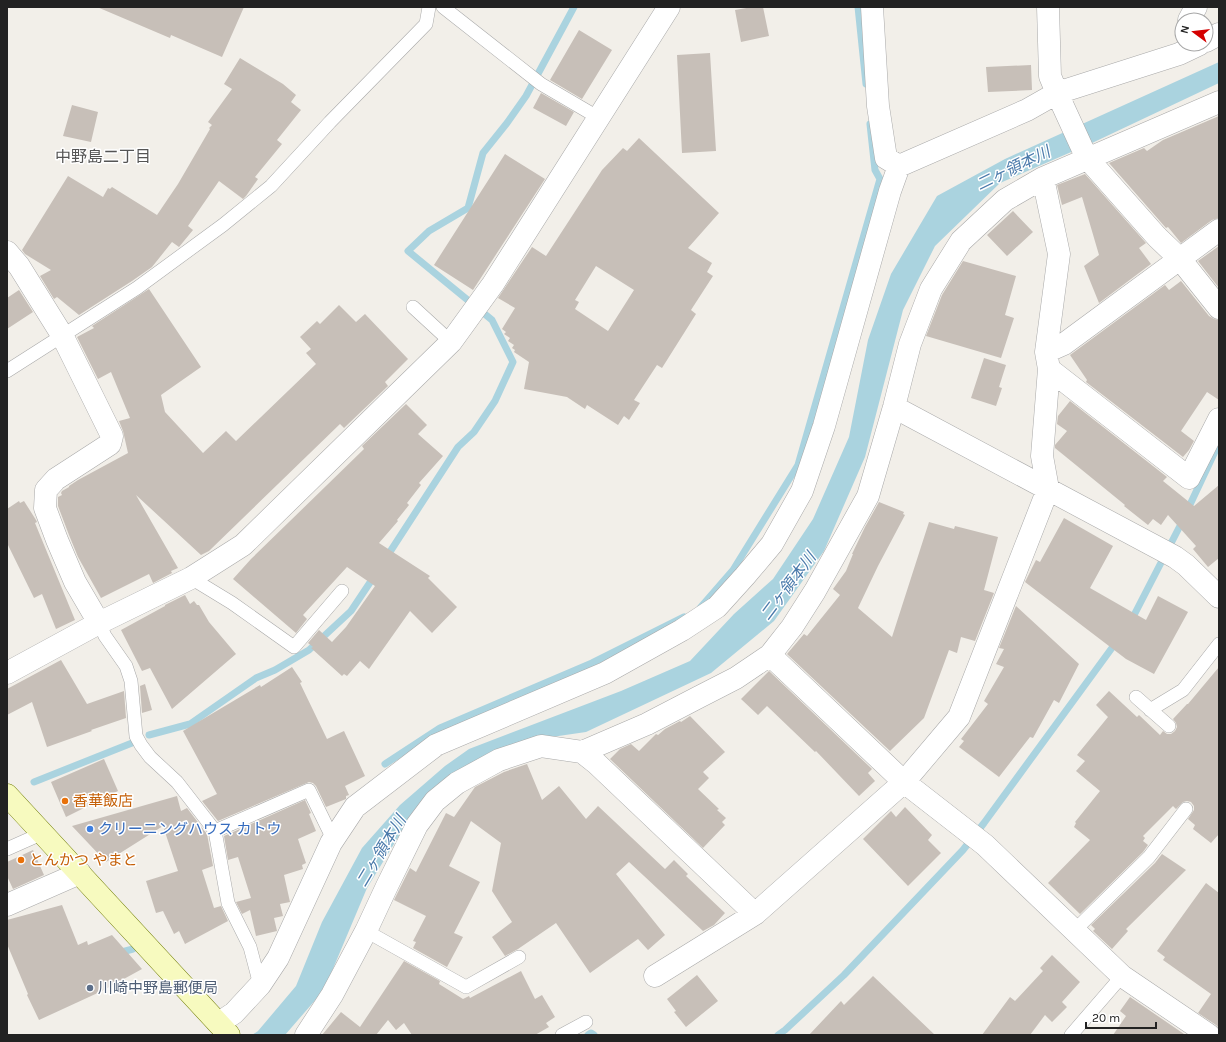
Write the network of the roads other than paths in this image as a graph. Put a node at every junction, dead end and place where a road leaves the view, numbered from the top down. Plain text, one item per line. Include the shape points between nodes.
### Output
1 (429, 7) edge
2 (444, 7) edge
3 (669, 7) edge
4 (872, 7) edge
5 (1048, 7) edge
6 (1174, 52) edge
7 (1060, 100) junction
8 (1219, 102) edge
9 (599, 118) junction
10 (1086, 156) junction
11 (899, 166) junction
12 (1043, 178) junction
13 (1219, 230) edge
14 (7, 252) edge
15 (1180, 259) junction
16 (413, 307) dead end
17 (1219, 308) edge
18 (62, 335) junction
19 (451, 342) junction
20 (1047, 360) junction
21 (7, 371) edge
22 (894, 407) junction
23 (1219, 419) edge
24 (1048, 489) junction
25 (191, 578) junction
26 (342, 591) dead end
27 (1219, 597) edge
28 (99, 623) junction
29 (1219, 644) edge
30 (770, 655) junction
31 (7, 673) edge
32 (1136, 697) dead end
33 (1150, 710) junction
34 (1168, 726) dead end
35 (582, 752) junction
36 (904, 782) junction
37 (7, 794) edge
38 (1186, 809) dead end
39 (215, 831) junction
40 (43, 833) junction
41 (332, 841) junction
42 (7, 849) edge
43 (80, 873) junction
44 (7, 905) edge
45 (756, 914) junction
46 (1075, 930) junction
47 (366, 931) junction
48 (519, 957) dead end
49 (655, 976) dead end
50 (1122, 976) junction
51 (260, 985) junction
52 (586, 1022) dead end
53 (225, 1030) edge
54 (306, 1035) edge
55 (562, 1035) edge
56 (1070, 1035) edge
57 (1209, 1035) edge

1 - 18 lane via 426,24 271,186 137,288
2 - 9 lane via 541,84
3 - 9 street
4 - 11 street via 878,106 886,158
5 - 7 street via 1050,76
6 - 7 street
7 - 10 street
7 - 11 street via 1027,110
8 - 10 street
9 - 19 street via 493,284
10 - 12 street
10 - 15 street via 1157,237
11 - 41 street via 824,426 802,491 772,544 717,607 682,630 612,669 436,745 355,808
12 - 20 street via 1059,254
12 - 22 street via 1006,200 961,242 930,289 910,344
13 - 15 street
14 - 18 street via 19,266
15 - 17 street
15 - 20 street via 1064,344
16 - 19 lane
18 - 21 lane
18 - 28 street via 112,436 110,444 56,479 46,490 45,508 75,582
19 - 25 street via 243,545
20 - 23 street via 1189,478
20 - 24 street via 1042,456
22 - 24 street
22 - 30 street via 868,496 815,591
24 - 27 street via 1167,553 1186,565
24 - 36 street via 959,717
25 - 26 lane via 232,603 294,647
25 - 28 street
28 - 31 street
28 - 39 lane via 126,666 131,681 136,736 141,745 177,782
29 - 33 lane via 1183,690
30 - 35 street via 736,678 648,724
30 - 36 street
32 - 33 lane
33 - 34 lane
35 - 45 street
35 - 47 street via 541,746 499,760 457,783 435,801 417,825
36 - 45 street
36 - 46 street via 985,845
37 - 40 street
38 - 46 lane via 1149,857
39 - 41 lane via 309,790
39 - 51 lane via 228,903 250,947
40 - 42 lane
40 - 43 street
41 - 51 street via 278,958
43 - 44 street
43 - 53 street via 113,919
45 - 49 street
46 - 50 street
47 - 48 lane via 466,987
47 - 54 street via 332,995
50 - 56 lane
50 - 57 street
51 - 53 street via 234,1013
52 - 55 lane

